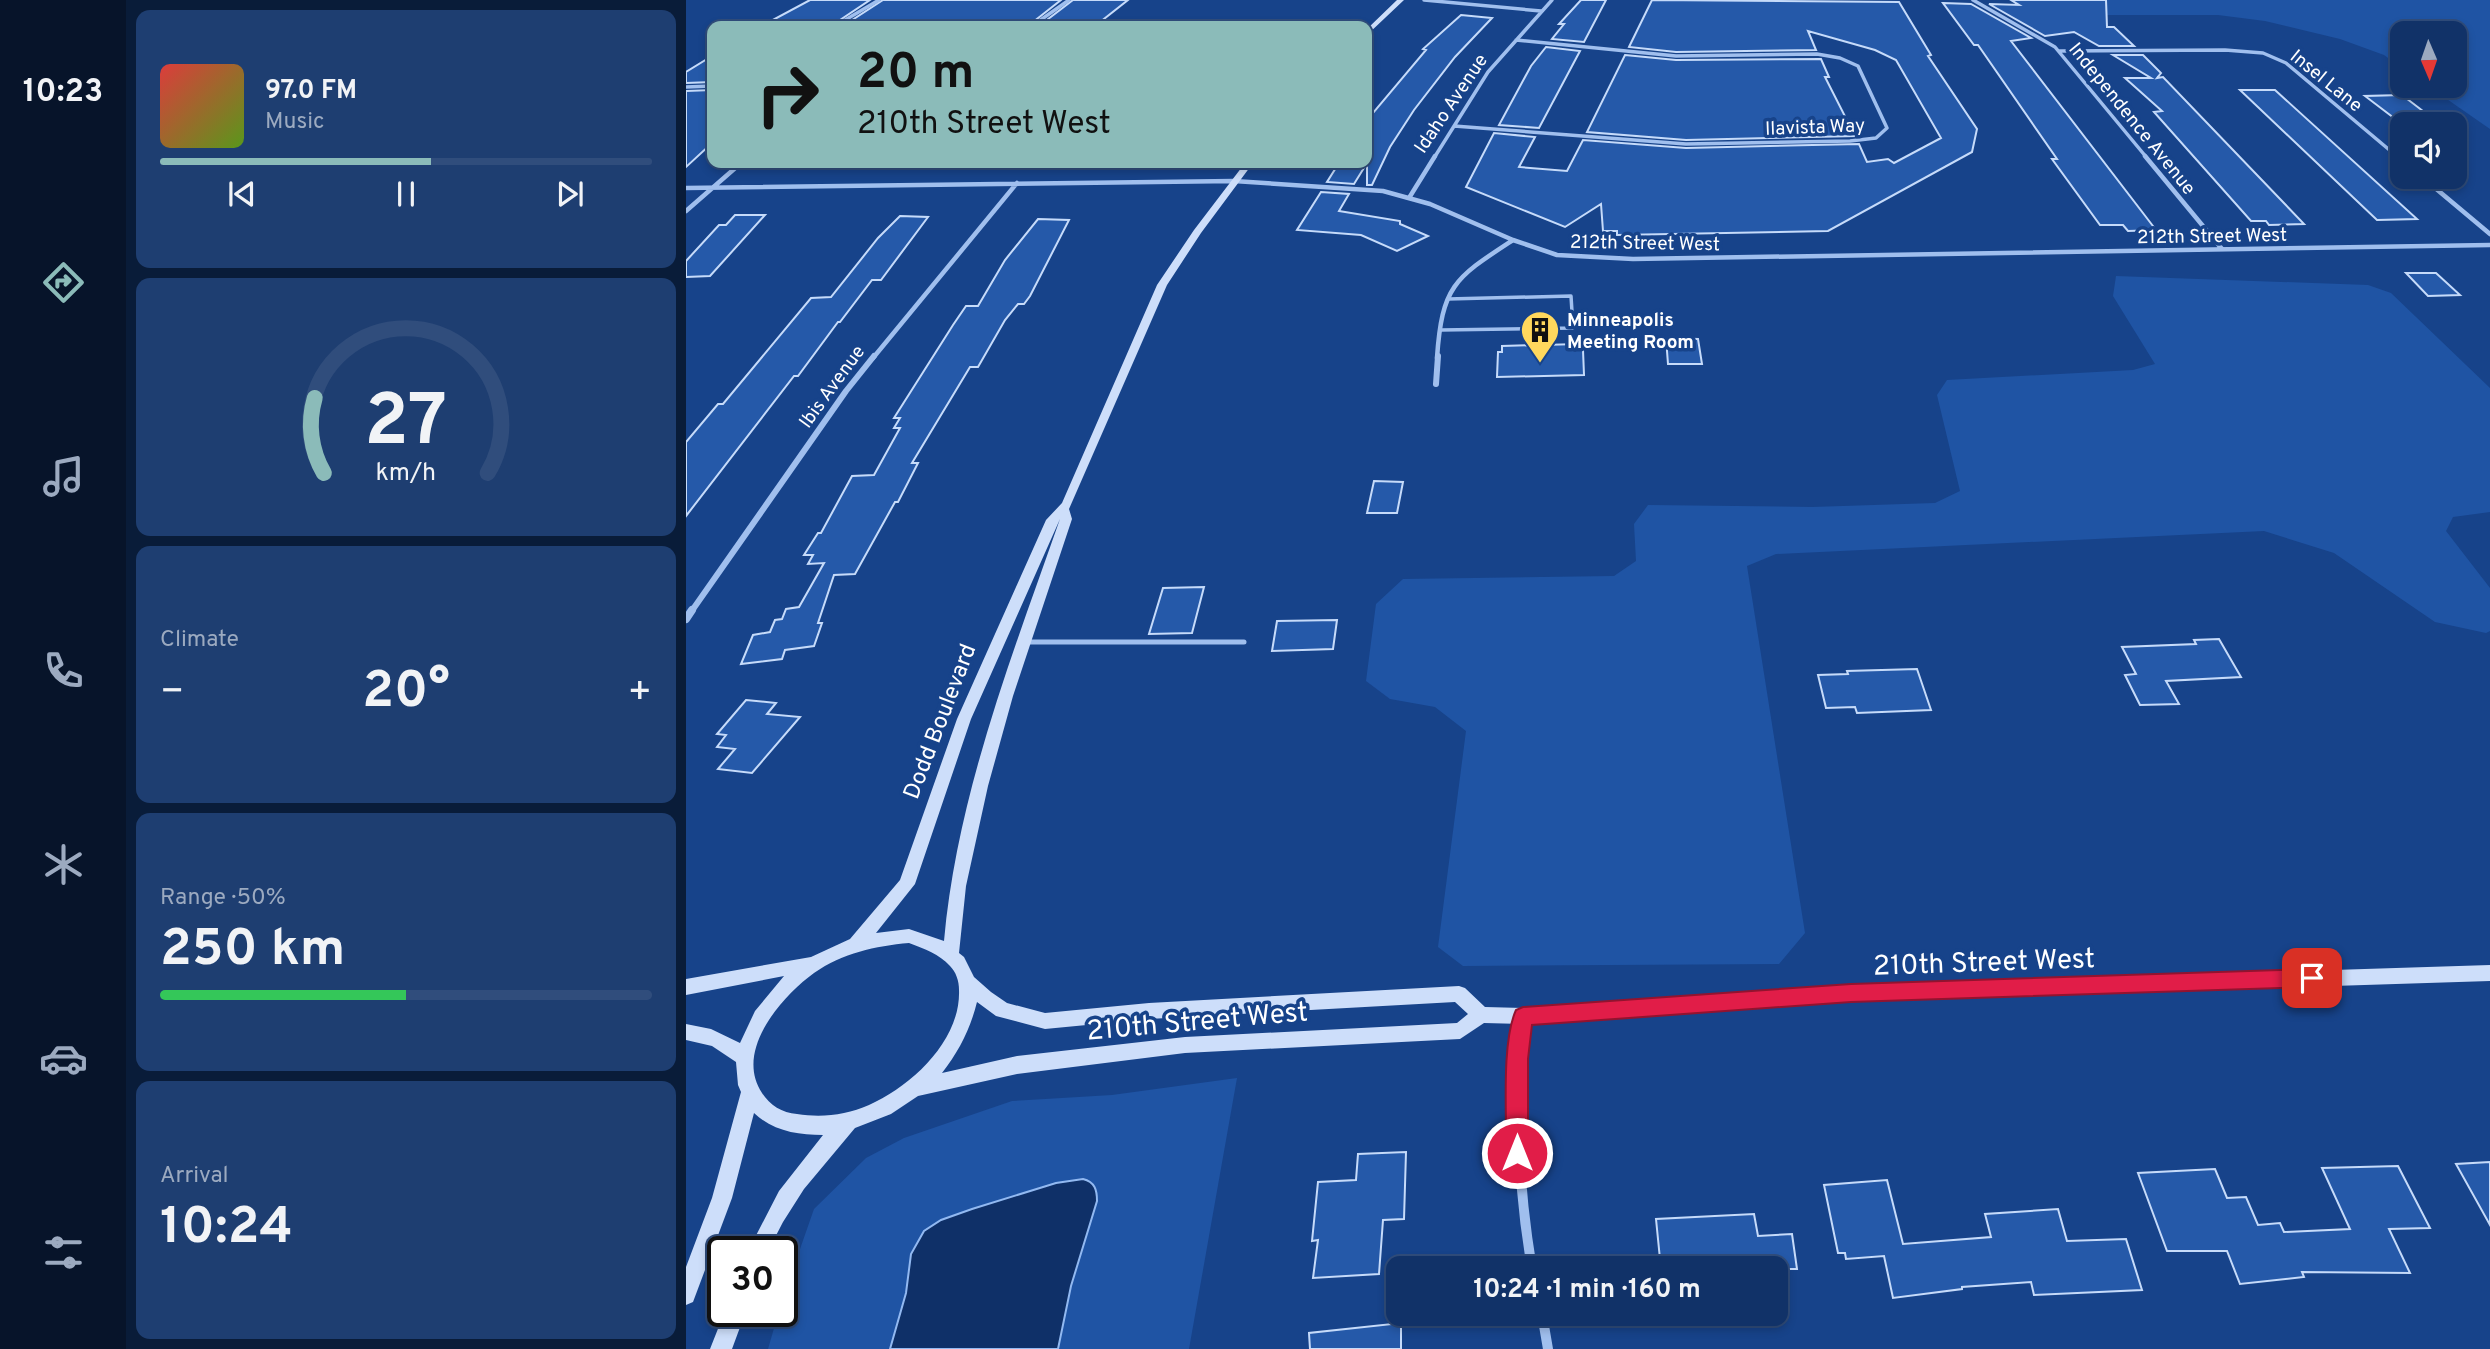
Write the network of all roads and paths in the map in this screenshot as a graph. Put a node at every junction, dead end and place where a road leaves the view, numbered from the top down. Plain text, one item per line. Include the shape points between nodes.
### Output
1 (879, 0) edge
2 (1069, 0) edge
3 (1401, 0) edge
4 (1424, 0) edge
5 (1552, 0) edge
6 (1973, 0) edge
7 (1541, 11) junction
8 (843, 21) edge
9 (1039, 21) edge
10 (1372, 28) edge
11 (1516, 40) junction
12 (2059, 51) junction
13 (686, 86) edge
14 (707, 86) edge
15 (1454, 126) junction
16 (2390, 149) edge
17 (736, 168) edge
18 (1245, 168) edge
19 (1234, 181) junction
20 (1017, 183) junction
21 (715, 187) junction
22 (686, 188) edge
23 (2436, 189) edge
24 (1409, 198) junction
25 (686, 211) edge
26 (2490, 234) edge
27 (1513, 240) junction
28 (2490, 245) edge
29 (2222, 248) junction
30 (1448, 299) junction
31 (1441, 330) junction
32 (1436, 383) dead end
33 (1064, 510) junction
34 (686, 619) edge
35 (1023, 642) junction
36 (1244, 642) dead end
37 (856, 944) junction
38 (951, 952) junction
39 (815, 963) junction
40 (2490, 973) edge
41 (968, 982) junction
42 (686, 987) edge
43 (1481, 1015) junction
44 (1523, 1016) junction
45 (686, 1032) edge
46 (745, 1059) junction
47 (915, 1088) junction
48 (750, 1093) junction
49 (848, 1122) junction
50 (766, 1236) edge
51 (1530, 1256) edge
52 (686, 1295) edge
53 (1544, 1326) edge
54 (729, 1327) edge
55 (721, 1349) edge
56 (1548, 1349) edge

1 - 8 street
2 - 9 street
3 - 10 main road
4 - 7 street
5 - 7 street, Idaho Avenue
6 - 12 street, Independence Avenue
7 - 11 street, Idaho Avenue
11 - 15 street, Idaho Avenue via 1488,72
11 - 15 street, Ilavista Way via 1650,54 1817,54 1840,58 1858,66 1887,128 1876,138 1850,141 1686,144
12 - 16 street, Insel Lane via 2263,53 2286,63
12 - 29 street, Independence Avenue
13 - 14 street
15 - 24 street, Idaho Avenue
17 - 21 street
18 - 19 main road, Dodd Boulevard
19 - 20 street, 212th Street West
19 - 24 street, 212th Street West via 1383,191
19 - 33 main road, Dodd Boulevard via 1162,285
20 - 21 street, 212th Street West
20 - 34 street, Ibis Avenue via 861,372
21 - 22 street, 212th Street West
21 - 25 street
23 - 26 street
24 - 27 street, 212th Street West
27 - 29 street, 212th Street West via 1557,255 1633,259
27 - 30 street via 1465,271
28 - 29 street, 212th Street West
30 - 31 street
30 - 31 lane via 1571,296 1573,328
31 - 32 street
33 - 35 main road, Dodd Boulevard via 1066,519
33 - 37 main road, Dodd Boulevard via 1052,520 964,719 907,884
35 - 36 lane
35 - 38 main road, Dodd Boulevard via 958,880
37 - 38 main road via 909,936
37 - 39 main road
38 - 41 main road
39 - 42 main road
39 - 46 main road via 765,1010
40 - 44 main road, 210th Street West via 1851,993
41 - 43 main road, 210th Street West via 1002,1010 1045,1021 1459,994
41 - 47 main road via 969,1004 959,1034 943,1060
43 - 44 main road, 210th Street West
43 - 47 main road, 210th Street West via 1460,1031 1185,1045 1017,1065
44 - 51 street via 1518,1059 1518,1172
45 - 46 main road via 718,1039
46 - 48 main road
47 - 49 main road
48 - 49 main road via 764,1110 784,1122 817,1126
48 - 52 main road via 722,1198
49 - 50 main road via 788,1192
53 - 56 street
54 - 55 main road

